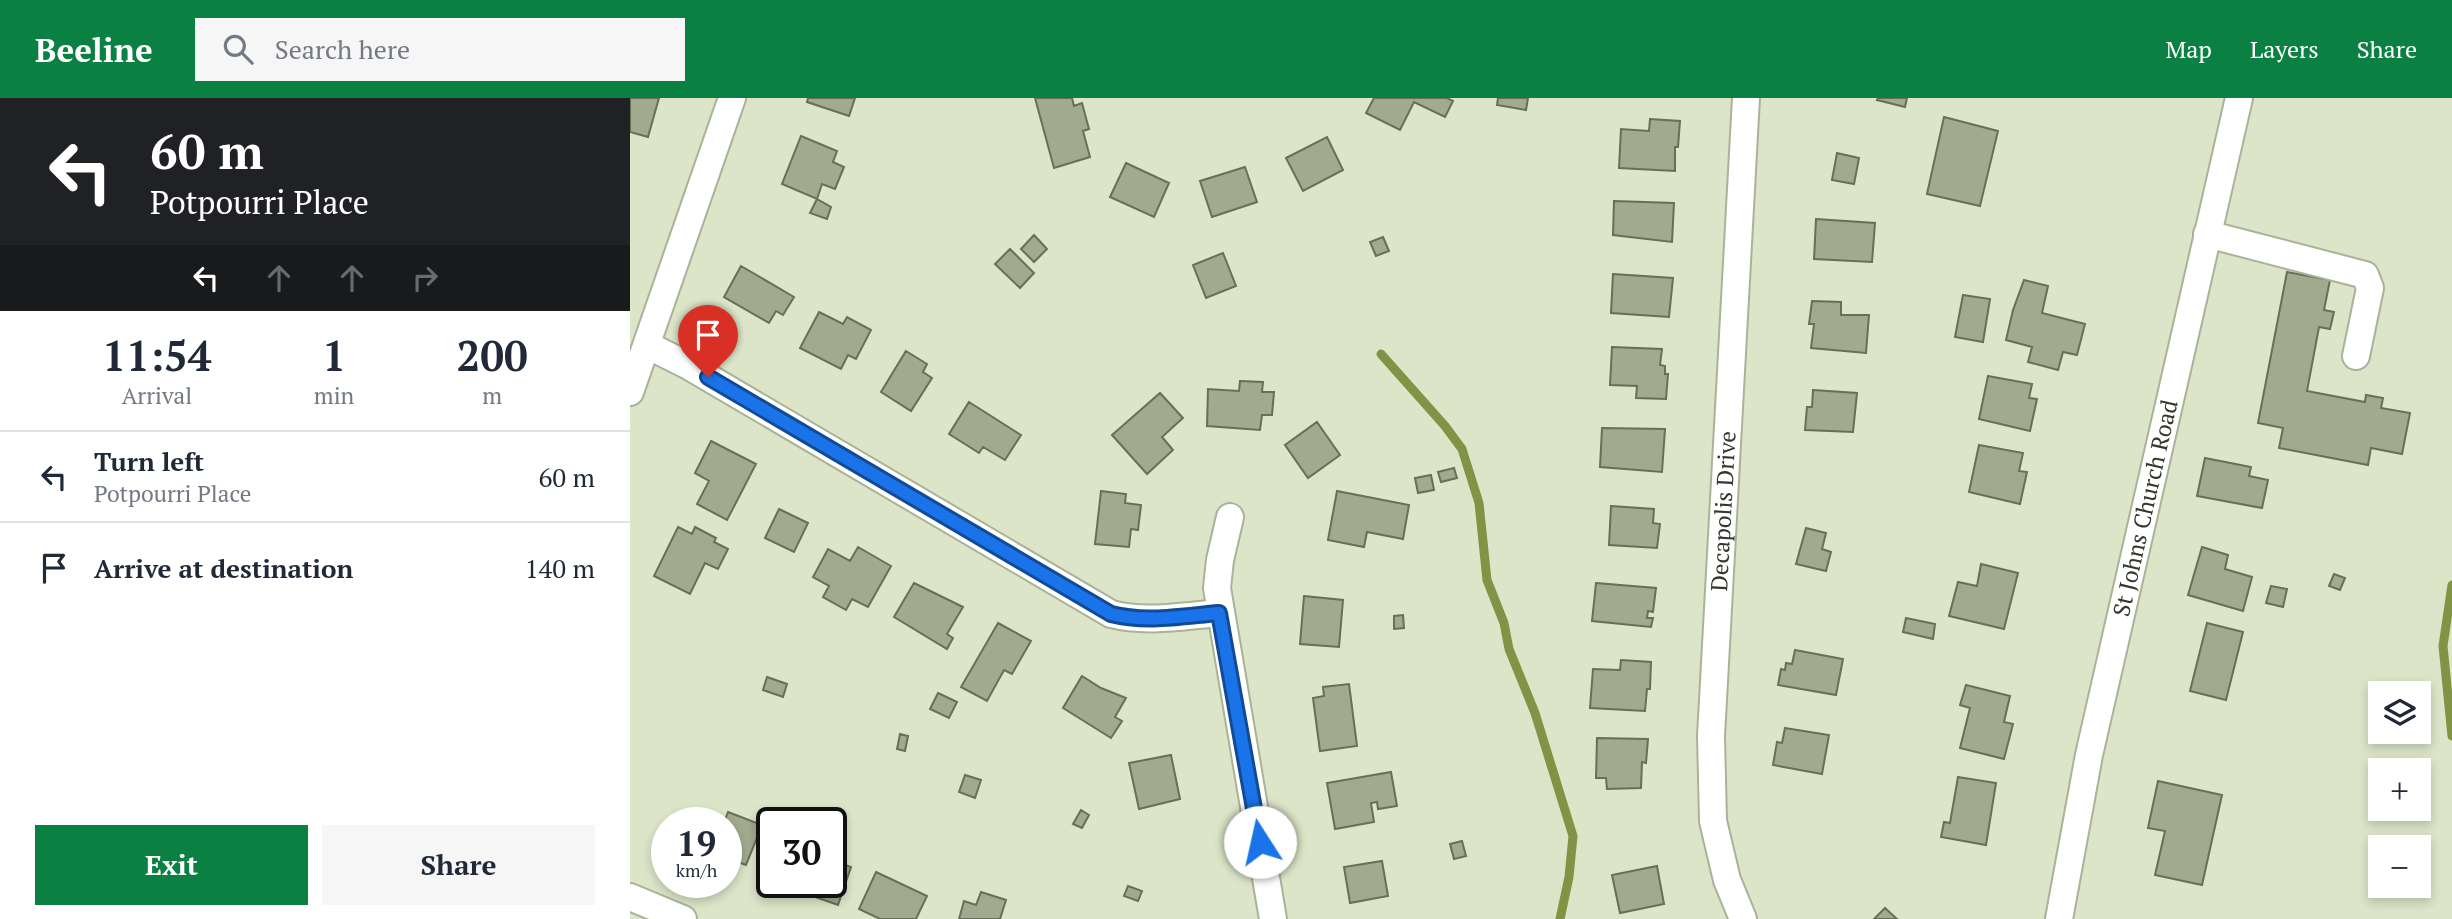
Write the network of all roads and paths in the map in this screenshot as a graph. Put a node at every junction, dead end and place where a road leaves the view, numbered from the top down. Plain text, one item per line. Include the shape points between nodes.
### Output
1 (732, 98) edge
2 (1746, 98) edge
3 (2239, 98) edge
4 (2207, 234) junction
5 (647, 345) junction
6 (2356, 356) dead end
7 (630, 392) edge
8 (1230, 517) dead end
9 (1219, 613) junction
10 (630, 897) edge
11 (683, 919) edge
12 (1273, 919) edge
13 (1743, 919) edge
14 (2059, 919) edge

1 - 5 street
2 - 13 street, Decapolis Drive via 1711,736 1713,821 1727,880
3 - 4 street, St Johns Church Road
4 - 6 street via 2365,275 2370,288
4 - 14 street, St Johns Church Road via 2090,755
5 - 7 street
5 - 9 street via 1111,614 1146,619
8 - 9 street via 1220,560
9 - 12 street
10 - 11 street

